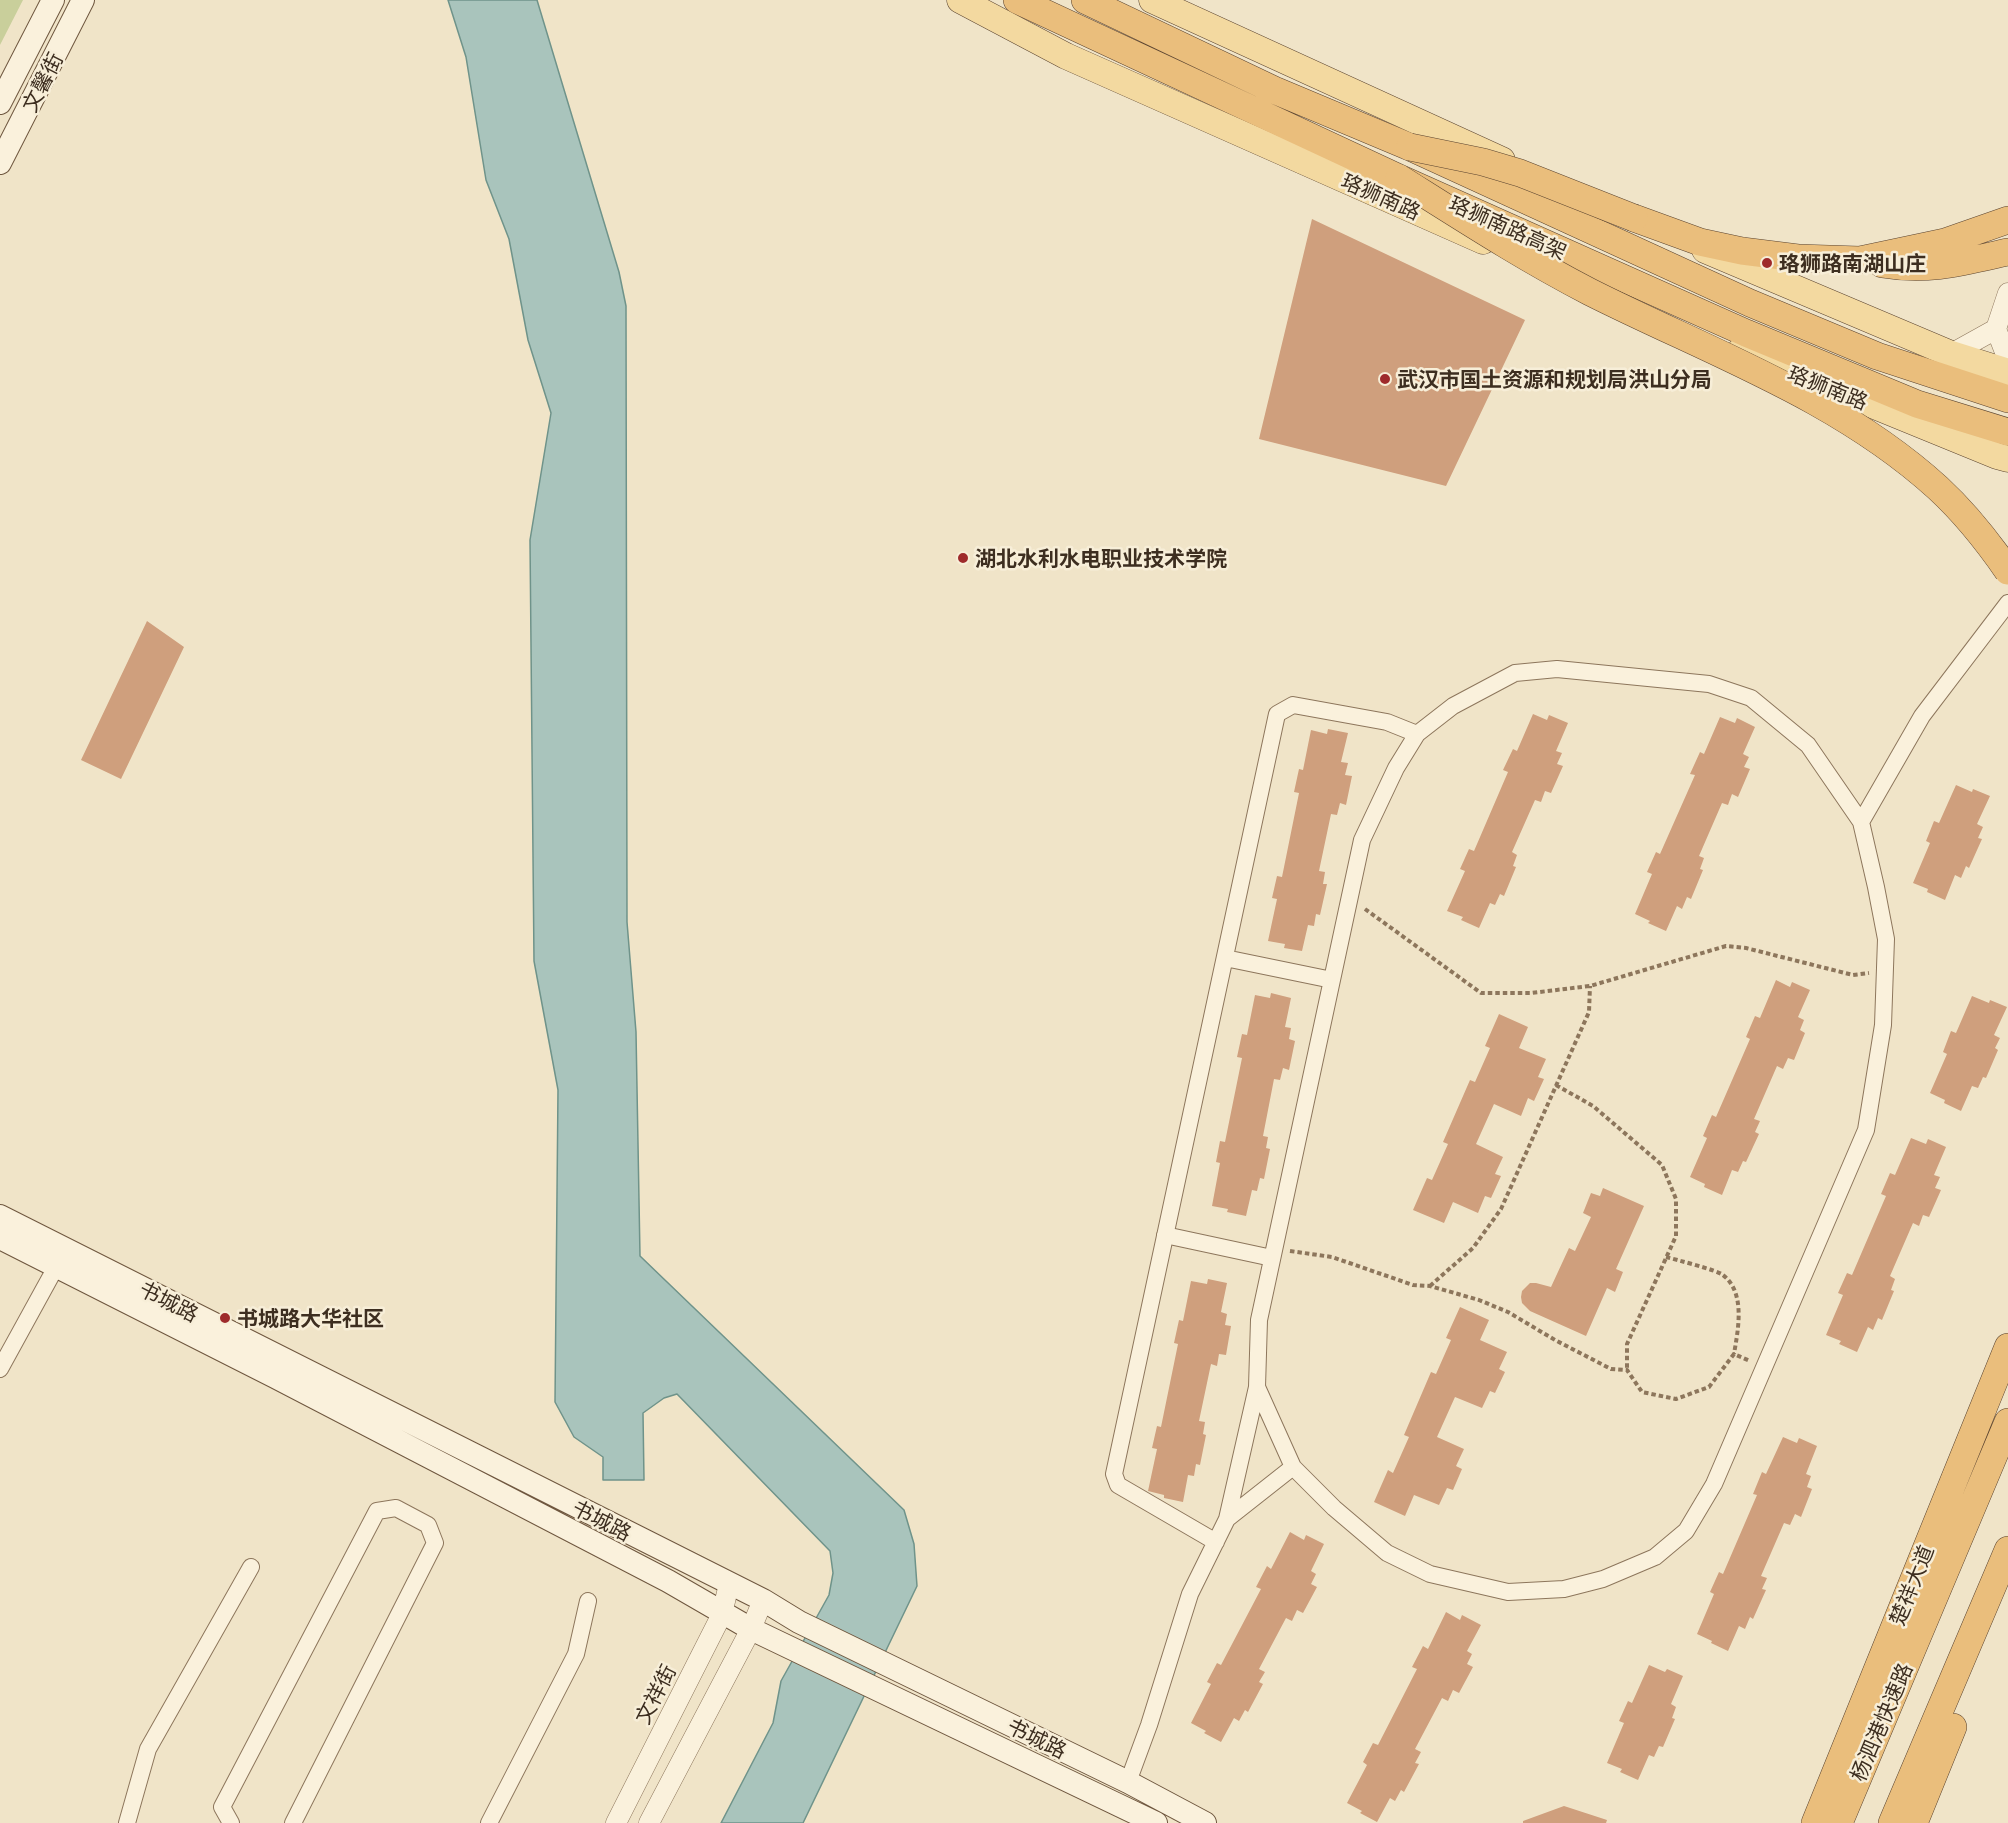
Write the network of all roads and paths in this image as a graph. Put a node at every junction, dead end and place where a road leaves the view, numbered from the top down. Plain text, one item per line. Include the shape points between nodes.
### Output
1 (53, 0) edge
2 (83, 0) edge
3 (960, 0) edge
4 (1017, 0) edge
5 (1085, 0) edge
6 (1152, 0) edge
7 (0, 103) edge
8 (1410, 147) junction
9 (0, 163) edge
10 (1399, 178) junction
11 (2008, 220) edge
12 (2008, 252) edge
13 (1860, 260) junction
14 (2008, 293) edge
15 (1996, 329) junction
16 (1951, 354) junction
17 (2008, 360) edge
18 (2008, 372) edge
19 (2008, 399) edge
20 (2008, 432) edge
21 (2008, 459) edge
22 (1999, 554) edge
23 (2008, 571) edge
24 (2008, 603) edge
25 (1417, 734) junction
26 (1861, 822) junction
27 (1350, 898) junction
28 (1225, 958) junction
29 (1885, 971) junction
30 (1332, 980) junction
31 (1590, 986) junction
32 (1556, 1085) junction
33 (0, 1215) edge
34 (1165, 1234) junction
35 (0, 1238) edge
36 (1273, 1254) junction
37 (1666, 1257) junction
38 (61, 1258) junction
39 (1430, 1286) junction
40 (2008, 1347) edge
41 (1734, 1354) junction
42 (1764, 1368) junction
43 (0, 1369) edge
44 (1627, 1370) junction
45 (1257, 1387) junction
46 (2008, 1394) edge
47 (2008, 1422) edge
48 (1293, 1467) junction
49 (1967, 1517) junction
50 (1227, 1519) junction
51 (1216, 1542) junction
52 (2008, 1550) edge
53 (251, 1567) dead end
54 (729, 1584) junction
55 (2008, 1594) edge
56 (763, 1600) junction
57 (588, 1601) dead end
58 (722, 1614) junction
59 (751, 1629) junction
60 (1128, 1782) junction
61 (127, 1823) edge
62 (231, 1823) edge
63 (292, 1823) edge
64 (489, 1823) edge
65 (616, 1823) edge
66 (649, 1823) edge
67 (1156, 1823) edge
68 (1205, 1823) edge
69 (1815, 1823) edge
70 (1839, 1823) edge
71 (1892, 1823) edge
72 (1914, 1823) edge

1 - 7 main road, 文馨街
2 - 9 main road, 文馨街
3 - 21 main road, 珞狮南路 via 1066,56 1606,296
4 - 10 highway, 珞狮南路高架
5 - 8 highway, 珞狮南路高架 via 1274,90
6 - 16 main road via 1654,228
8 - 13 highway, bridge via 1520,173 1700,242 1742,251
8 - 19 highway, 珞狮南路高架, bridge via 1750,303 1877,356
10 - 20 highway, 珞狮南路高架, bridge via 1822,365 1917,404
10 - 22 highway, bridge via 1588,291 1780,382 1890,448 1939,489
11 - 13 highway via 1945,242
12 - 13 highway via 1939,267 1902,267
14 - 15 street
15 - 16 street
15 - 17 street
16 - 18 main road
22 - 23 highway, bridge
24 - 26 street via 1922,716
25 - 26 street via 1453,706 1515,673 1557,669 1709,684 1751,698 1808,745
25 - 27 street via 1362,840
25 - 28 street via 1387,722 1293,705 1277,714
26 - 29 street via 1886,939
27 - 30 street
27 - 31 path via 1480,993 1531,993
28 - 30 street
28 - 34 street
29 - 31 path via 1853,975 1726,946
29 - 42 street via 1883,1025 1866,1130
30 - 36 street
31 - 32 path via 1588,1012
32 - 37 path via 1593,1106 1662,1165 1676,1199 1676,1236
32 - 39 path via 1501,1209 1473,1248
33 - 38 main road, 书城路
34 - 36 street
34 - 51 street via 1114,1474 1118,1485
35 - 38 main road, 书城路
36 - 39 path via 1332,1257 1413,1285
36 - 45 street via 1259,1320
37 - 41 path via 1723,1275 1734,1289 1740,1321
37 - 44 path via 1627,1344
38 - 43 street
38 - 54 main road, 书城路
38 - 58 main road, 书城路 via 275,1377 657,1576
39 - 44 path via 1508,1312 1611,1370
40 - 69 highway, 楚祥大道
41 - 42 path
41 - 44 path via 1709,1387 1676,1399 1642,1392
42 - 48 street via 1714,1484 1686,1531 1654,1557 1604,1579 1564,1589 1508,1592 1430,1574 1387,1553
45 - 48 street
45 - 50 street
46 - 49 highway
47 - 49 highway, 杨泗港快速路
48 - 50 street
49 - 70 highway, 杨泗港快速路
50 - 51 street
51 - 60 street via 1190,1594
52 - 71 highway
53 - 61 street via 148,1749
54 - 56 main road, 书城路
54 - 58 street, 文祥街
55 - 72 highway
56 - 59 street
56 - 60 main road, 书城路 via 885,1665
57 - 64 street via 576,1654
58 - 59 main road, 书城路
58 - 65 street, 文祥街
59 - 66 street
59 - 67 main road, 书城路
60 - 68 main road, 书城路
62 - 63 street via 222,1807 376,1510 396,1508 428,1525 435,1543

